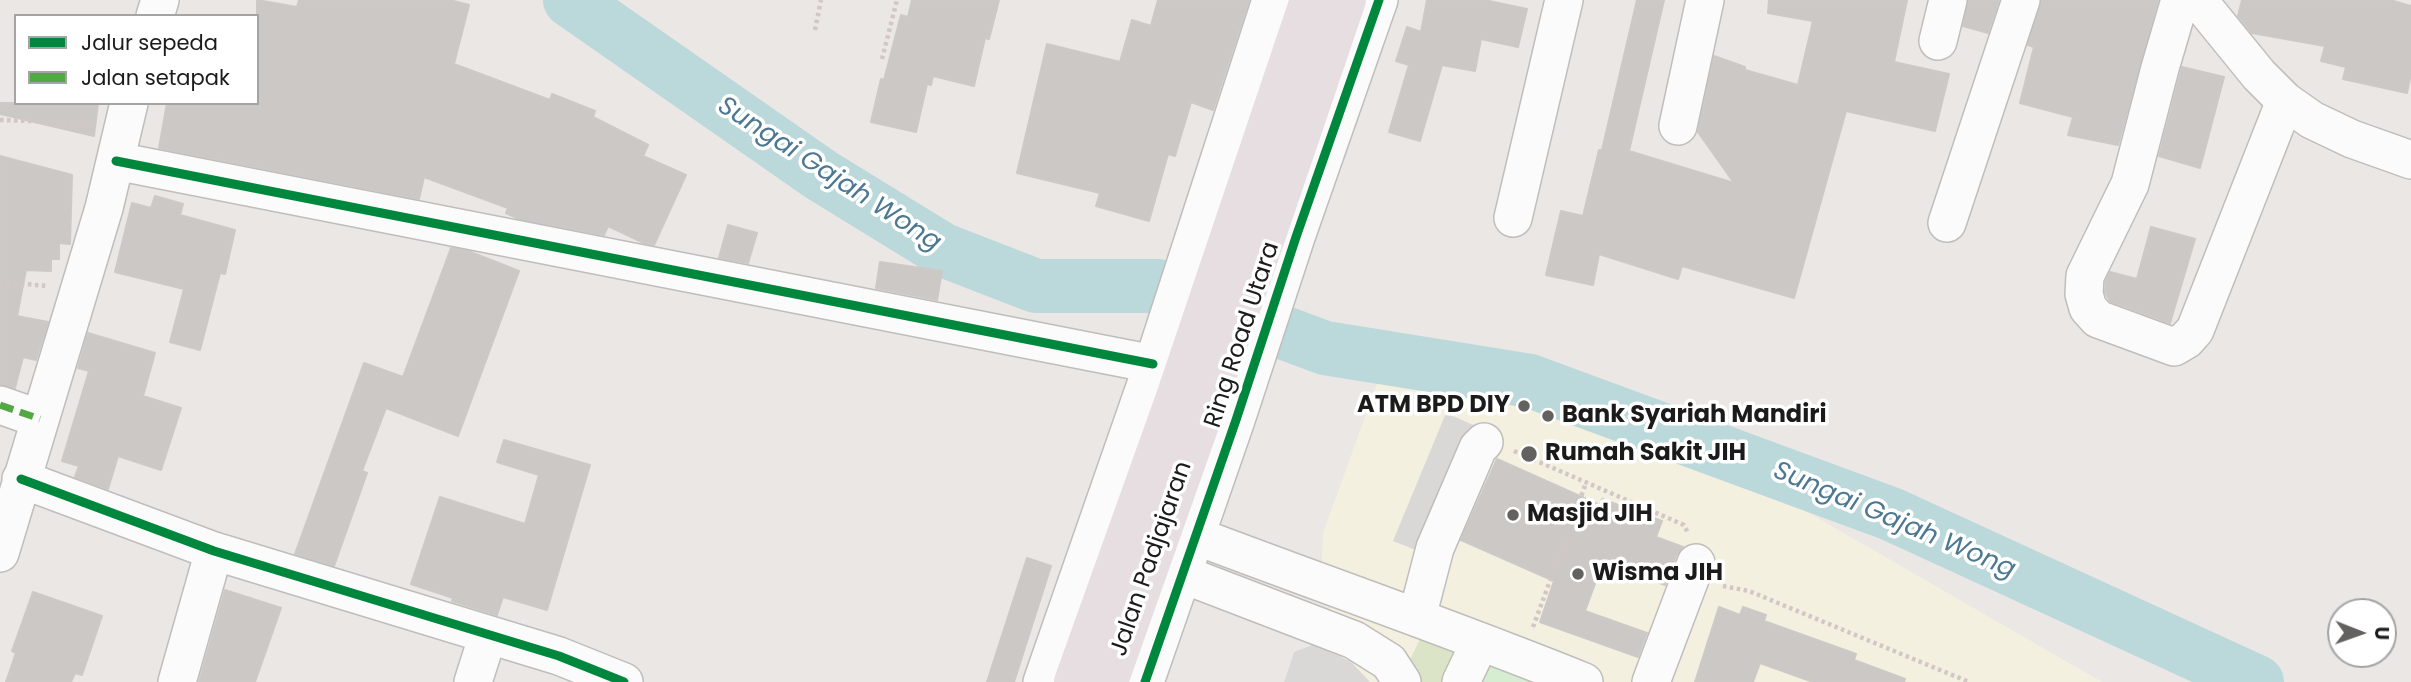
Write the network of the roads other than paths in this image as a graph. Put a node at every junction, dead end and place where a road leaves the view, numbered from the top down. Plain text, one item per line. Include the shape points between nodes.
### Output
1 (1271, 0) edge
2 (1309, 0) edge
3 (1347, 0) edge
4 (1379, 0) edge
5 (1564, 0) edge
6 (1705, 0) edge
7 (1948, 0) edge
8 (2021, 0) edge
9 (2180, 0) edge
10 (2198, 0) edge
11 (1938, 41) dead end
12 (2286, 101) junction
13 (126, 114) edge
14 (1678, 126) dead end
15 (2411, 160) edge
16 (116, 161) junction
17 (1513, 218) dead end
18 (1947, 223) dead end
19 (1246, 239) junction
20 (1154, 361) junction
21 (0, 405) edge
22 (1212, 406) junction
23 (40, 419) junction
24 (1484, 442) dead end
25 (21, 480) junction
26 (1196, 536) junction
27 (214, 551) junction
28 (0, 553) edge
29 (1696, 563) dead end
30 (1182, 574) junction
31 (1367, 600) junction
32 (1417, 617) junction
33 (488, 635) junction
34 (1480, 642) junction
35 (1386, 676) edge
36 (1653, 681) edge
37 (177, 682) edge
38 (473, 682) edge
39 (624, 682) edge
40 (1042, 682) edge
41 (1073, 682) edge
42 (1109, 682) edge
43 (1145, 682) edge
44 (1461, 682) edge
45 (1584, 682) edge

1 - 19 street, Ring Road Utara
2 - 19 highway, Jalan Padjajaran
3 - 19 highway, Jalan Padjajaran
4 - 19 street, Ring Road Utara
5 - 17 street
6 - 14 street
7 - 11 street
8 - 18 street
9 - 12 street via 2130,184 2085,276 2088,308 2098,318 2174,347 2195,330
10 - 12 street
12 - 15 street via 2352,139
13 - 16 street
16 - 20 street
16 - 23 street
19 - 20 street, Ring Road Utara
19 - 22 highway, Jalan Padjajaran
19 - 22 street, Ring Road Utara
20 - 40 street, Ring Road Utara
21 - 23 street
22 - 26 street, Ring Road Utara
22 - 41 highway, Jalan Padjajaran
22 - 42 highway, Jalan Padjajaran
23 - 25 street
24 - 32 street via 1435,548
25 - 27 street
25 - 28 street
26 - 30 street, Ring Road Utara
26 - 31 street
27 - 33 street
27 - 37 street
29 - 36 street
30 - 35 street via 1354,640
30 - 43 street, Ring Road Utara
31 - 32 street
31 - 35 street via 1388,646
32 - 34 street
33 - 38 street
33 - 39 street
34 - 44 street
34 - 45 street

